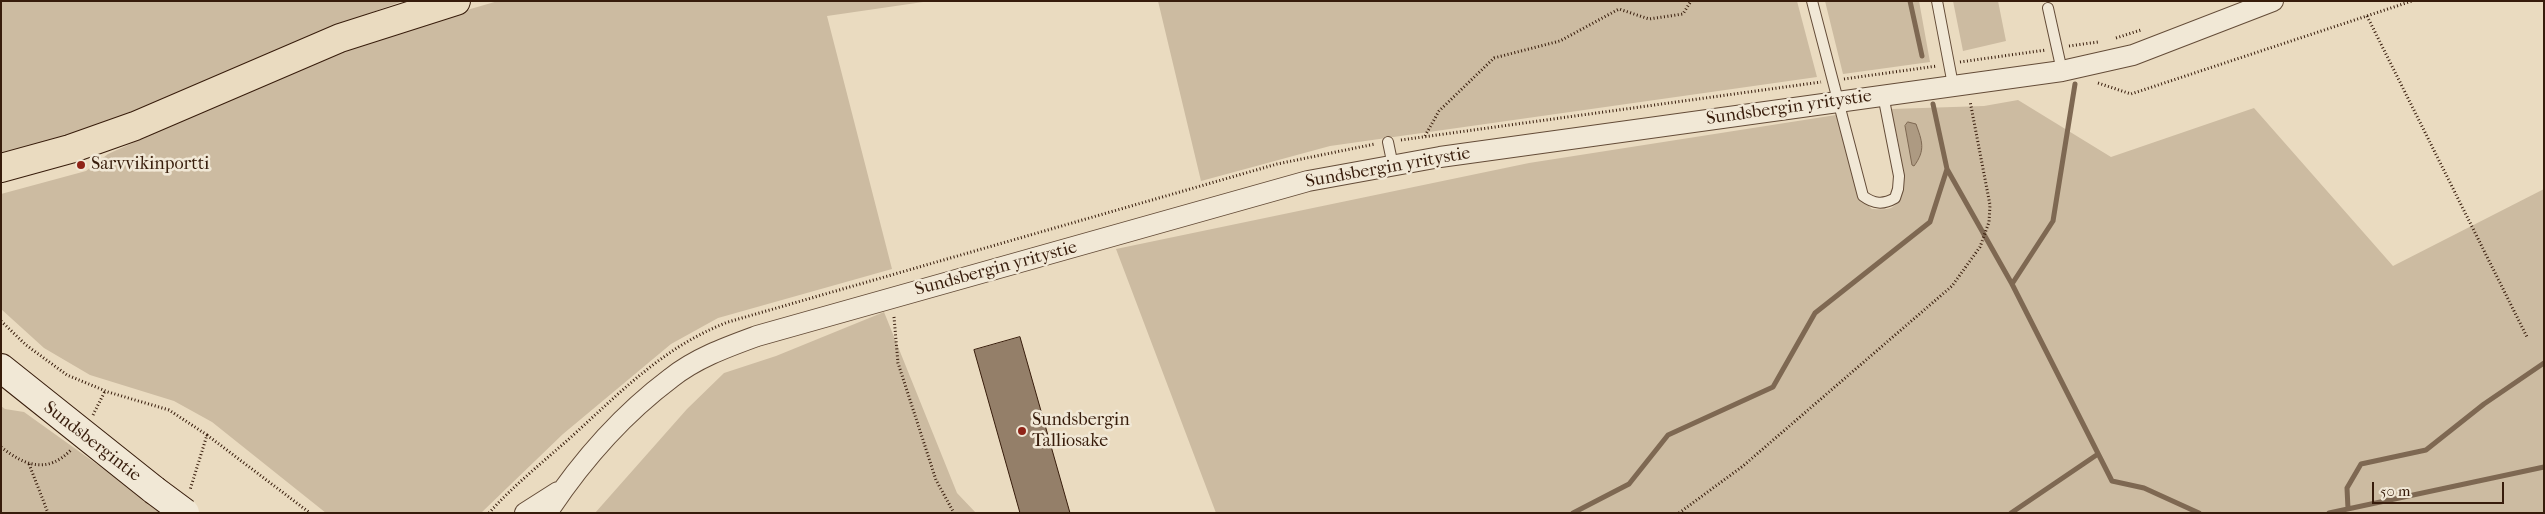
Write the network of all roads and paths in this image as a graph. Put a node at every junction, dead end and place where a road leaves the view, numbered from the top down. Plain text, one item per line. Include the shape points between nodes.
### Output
1 (456, 1) edge
2 (1690, 1) edge
3 (1812, 1) edge
4 (1937, 1) edge
5 (2274, 1) edge
6 (2412, 1) edge
7 (2048, 8) dead end
8 (2367, 16) junction
9 (2143, 30) dead end
10 (2057, 48) junction
11 (2042, 51) dead end
12 (2062, 71) junction
13 (2096, 82) dead end
14 (1960, 84) junction
15 (1883, 95) junction
16 (1838, 101) junction
17 (1425, 137) dead end
18 (1388, 142) dead end
19 (1393, 166) junction
20 (1, 168) edge
21 (896, 323) dead end
22 (2, 324) edge
23 (2527, 337) dead end
24 (1, 368) edge
25 (82, 435) junction
26 (206, 435) junction
27 (1, 447) edge
28 (28, 464) junction
29 (563, 488) junction
30 (187, 502) edge
31 (48, 513) edge
32 (310, 513) edge
33 (525, 513) edge
34 (548, 513) edge
35 (954, 513) edge
36 (1679, 513) edge

1 - 20 highway via 340,38 135,126 70,149
2 - 17 path via 1683,14 1650,19 1619,9 1560,41 1494,58 1439,111
3 - 16 lane
4 - 14 lane
5 - 12 street, Sundsbergin yritystie via 2133,55
6 - 8 path
7 - 10 lane
8 - 13 path via 2131,94
8 - 23 path
9 - 10 path via 2108,40
10 - 11 path
10 - 12 lane
12 - 14 street, Sundsbergin yritystie
14 - 15 street, Sundsbergin yritystie
14 - 36 path via 1990,205 1990,222 1980,247 1952,286 1743,466
15 - 16 street, Sundsbergin yritystie
15 - 16 lane via 1899,176 1895,198 1879,203 1870,202 1863,196
16 - 19 street, Sundsbergin yritystie
18 - 19 lane
19 - 29 street, Sundsbergin yritystie via 1308,181 757,336 728,347 672,377 596,449
21 - 35 path via 898,363 936,480
22 - 26 path via 67,375 108,392 169,410
24 - 25 main road, Sundsbergintie
25 - 28 path via 70,452 56,460 40,466
25 - 30 main road, Sundsbergintie, bridge via 154,490
26 - 30 path
26 - 32 path
27 - 28 path
28 - 31 path
29 - 33 street, Sundsbergin yritystie
29 - 34 street, Sundsbergin yritystie

